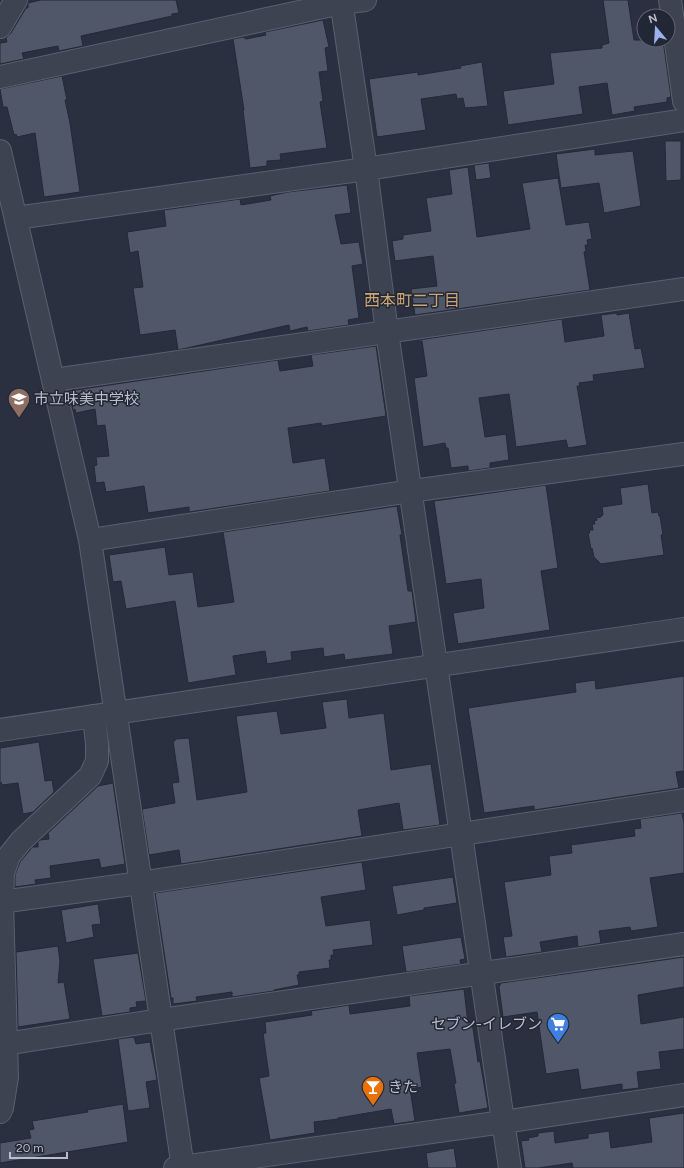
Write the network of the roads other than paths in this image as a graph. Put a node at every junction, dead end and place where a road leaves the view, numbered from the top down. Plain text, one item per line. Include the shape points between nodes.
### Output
1 (16, 0) edge
2 (365, 0) edge
3 (670, 0) edge
4 (341, 2) edge
5 (0, 27) edge
6 (0, 77) edge
7 (684, 100) edge
8 (684, 120) edge
9 (0, 151) edge
10 (366, 168) junction
11 (16, 218) junction
12 (684, 289) edge
13 (387, 332) junction
14 (54, 380) junction
15 (684, 454) edge
16 (411, 491) junction
17 (90, 540) junction
18 (684, 629) edge
19 (436, 666) junction
20 (116, 713) junction
21 (94, 716) junction
22 (0, 730) edge
23 (684, 800) edge
24 (462, 834) junction
25 (140, 883) junction
26 (1, 902) edge
27 (684, 944) edge
28 (482, 973) junction
29 (160, 1020) junction
30 (5, 1044) junction
31 (684, 1095) edge
32 (0, 1112) edge
33 (503, 1122) junction
34 (180, 1168) edge
35 (510, 1168) edge

1 - 5 street
2 - 4 street
3 - 7 street
4 - 6 street
4 - 10 street
8 - 10 street
9 - 11 street
10 - 11 street
10 - 13 street
11 - 14 street
12 - 13 street
13 - 14 street
13 - 16 street
14 - 17 street
15 - 16 street
16 - 17 street
16 - 19 street
17 - 20 street
18 - 19 street
19 - 20 street
19 - 24 street
20 - 21 street
20 - 25 street
21 - 22 street
21 - 26 street via 98,744 97,761 90,776 21,840 9,856 3,873
23 - 24 street
24 - 25 street
24 - 28 street
25 - 26 street
25 - 29 street
26 - 30 street
27 - 28 street
28 - 29 street
28 - 33 street
29 - 30 street
29 - 34 street
30 - 32 street via 7,1077
31 - 33 street
33 - 34 street
33 - 35 street

